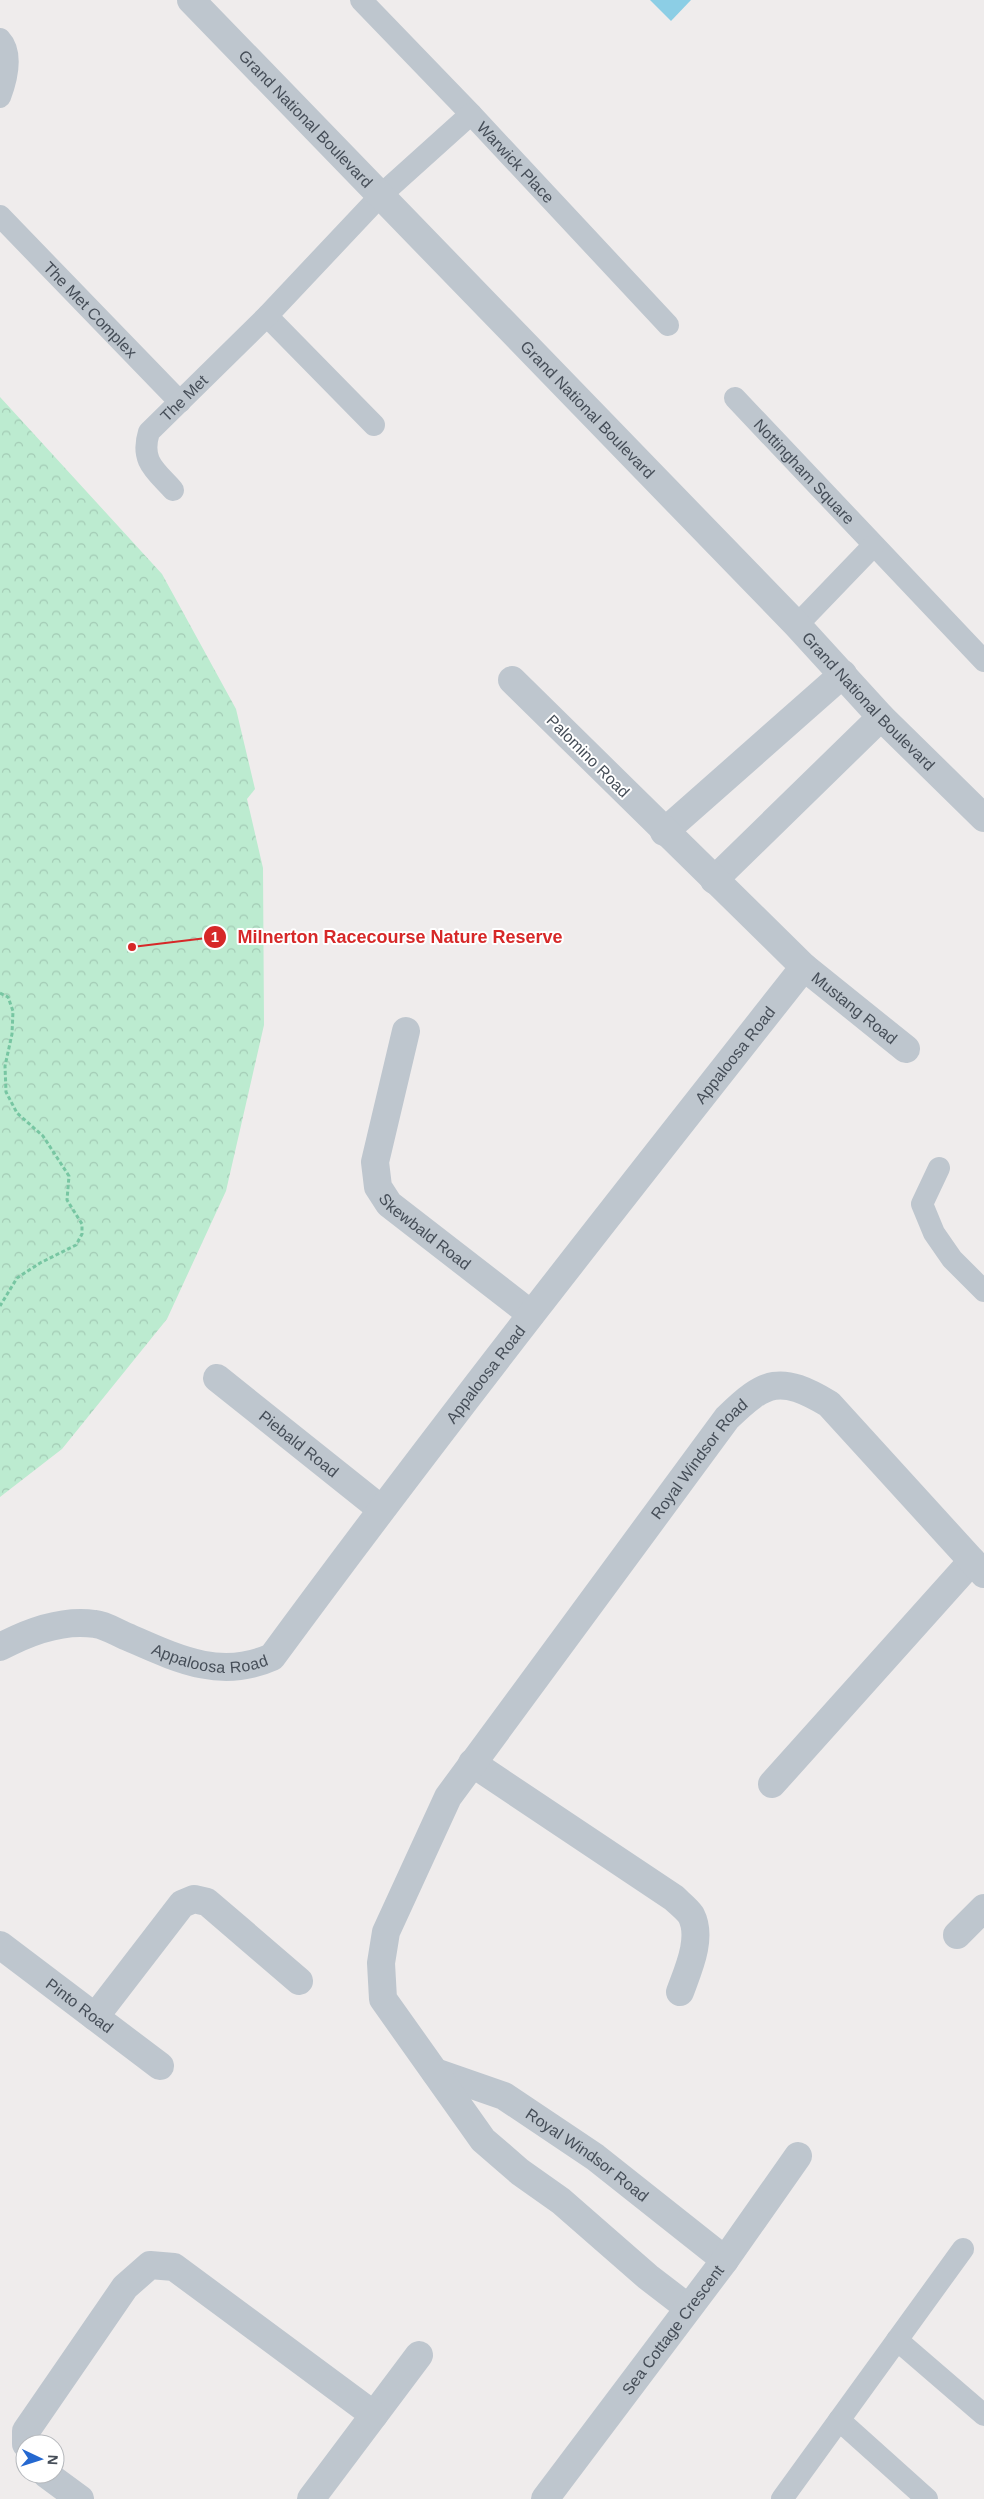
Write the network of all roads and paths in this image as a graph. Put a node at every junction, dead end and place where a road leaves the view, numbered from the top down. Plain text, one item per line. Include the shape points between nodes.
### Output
1 (191, 0) edge
2 (361, 0) edge
3 (0, 39) edge
4 (0, 97) edge
5 (471, 114) junction
6 (381, 195) junction
7 (0, 216) edge
8 (267, 316) junction
9 (668, 325) dead end
10 (735, 398) dead end
11 (180, 402) junction
12 (374, 425) dead end
13 (173, 490) dead end
14 (873, 546) junction
15 (797, 626) junction
16 (984, 661) edge
17 (842, 674) junction
18 (512, 680) dead end
19 (881, 717) junction
20 (984, 818) edge
21 (664, 832) junction
22 (714, 880) junction
23 (804, 967) junction
24 (0, 993) edge
25 (406, 1031) dead end
26 (906, 1049) dead end
27 (939, 1168) dead end
28 (984, 1291) edge
29 (0, 1306) edge
30 (531, 1314) junction
31 (217, 1378) dead end
32 (381, 1509) junction
33 (978, 1567) edge
34 (0, 1647) edge
35 (472, 1763) junction
36 (772, 1784) dead end
37 (984, 1908) edge
38 (957, 1935) dead end
39 (0, 1945) edge
40 (299, 1981) dead end
41 (680, 1992) dead end
42 (95, 2017) junction
43 (160, 2066) dead end
44 (435, 2072) junction
45 (798, 2156) dead end
46 (962, 2249) dead end
47 (725, 2260) junction
48 (687, 2308) junction
49 (897, 2340) junction
50 (419, 2355) dead end
51 (374, 2415) junction
52 (984, 2415) edge
53 (839, 2420) junction
54 (26, 2434) edge
55 (60, 2484) edge
56 (80, 2499) edge
57 (311, 2499) edge
58 (545, 2499) edge
59 (782, 2499) edge
60 (927, 2499) edge

1 - 6 street, Grand National Boulevard
2 - 5 lane, Warwick Place
3 - 4 lane via 4,44 8,74
5 - 6 lane, Warwick Place
5 - 9 lane, Warwick Place
6 - 8 lane, The Met
6 - 15 street, Grand National Boulevard
7 - 11 lane, The Met Complex
8 - 11 lane, The Met
8 - 12 lane
10 - 14 lane, Nottingham Square
11 - 13 lane, The Met via 149,432 145,446 149,463
14 - 15 lane
14 - 16 lane, Nottingham Square
15 - 17 street, Grand National Boulevard
17 - 19 street, Grand National Boulevard
17 - 21 street
18 - 21 street, Palomino Road
19 - 20 street, Grand National Boulevard
19 - 22 street
21 - 22 street
22 - 23 street
23 - 26 street, Mustang Road
23 - 30 street, Appaloosa Road
24 - 29 path via 8,997 13,1011 5,1066 6,1092 17,1113 43,1136 69,1176 67,1200 82,1224 82,1234 76,1245 17,1278
25 - 30 street, Skewbald Road via 374,1162 378,1187 390,1204
27 - 28 lane via 922,1204 934,1233 952,1259
30 - 32 street, Appaloosa Road
31 - 32 street, Piebald Road
32 - 34 street, Appaloosa Road via 272,1657 253,1666 231,1668 189,1663 96,1624 69,1624 23,1635
33 - 35 street, Royal Windsor Road via 828,1404 806,1390 776,1384 748,1398 727,1418
33 - 36 street, Royal Windsor Road
35 - 41 street via 674,1898 691,1915 696,1936 692,1962
35 - 44 street, Royal Windsor Road via 448,1797 386,1932 381,1963 383,1999
37 - 38 street
39 - 42 street, Pinto Road
40 - 42 street via 207,1902 194,1899 182,1904
42 - 43 street, Pinto Road
44 - 47 street, Royal Windsor Road via 504,2096 595,2157
44 - 48 street, Royal Windsor Road via 483,2140
45 - 47 street, Sea Cottage Crescent
46 - 49 lane
47 - 48 street, Sea Cottage Crescent
48 - 58 street, Sea Cottage Crescent
49 - 52 lane
49 - 53 lane
50 - 51 street
51 - 54 street via 174,2267 150,2266 124,2287
51 - 57 street
53 - 59 lane
53 - 60 lane
55 - 56 street

